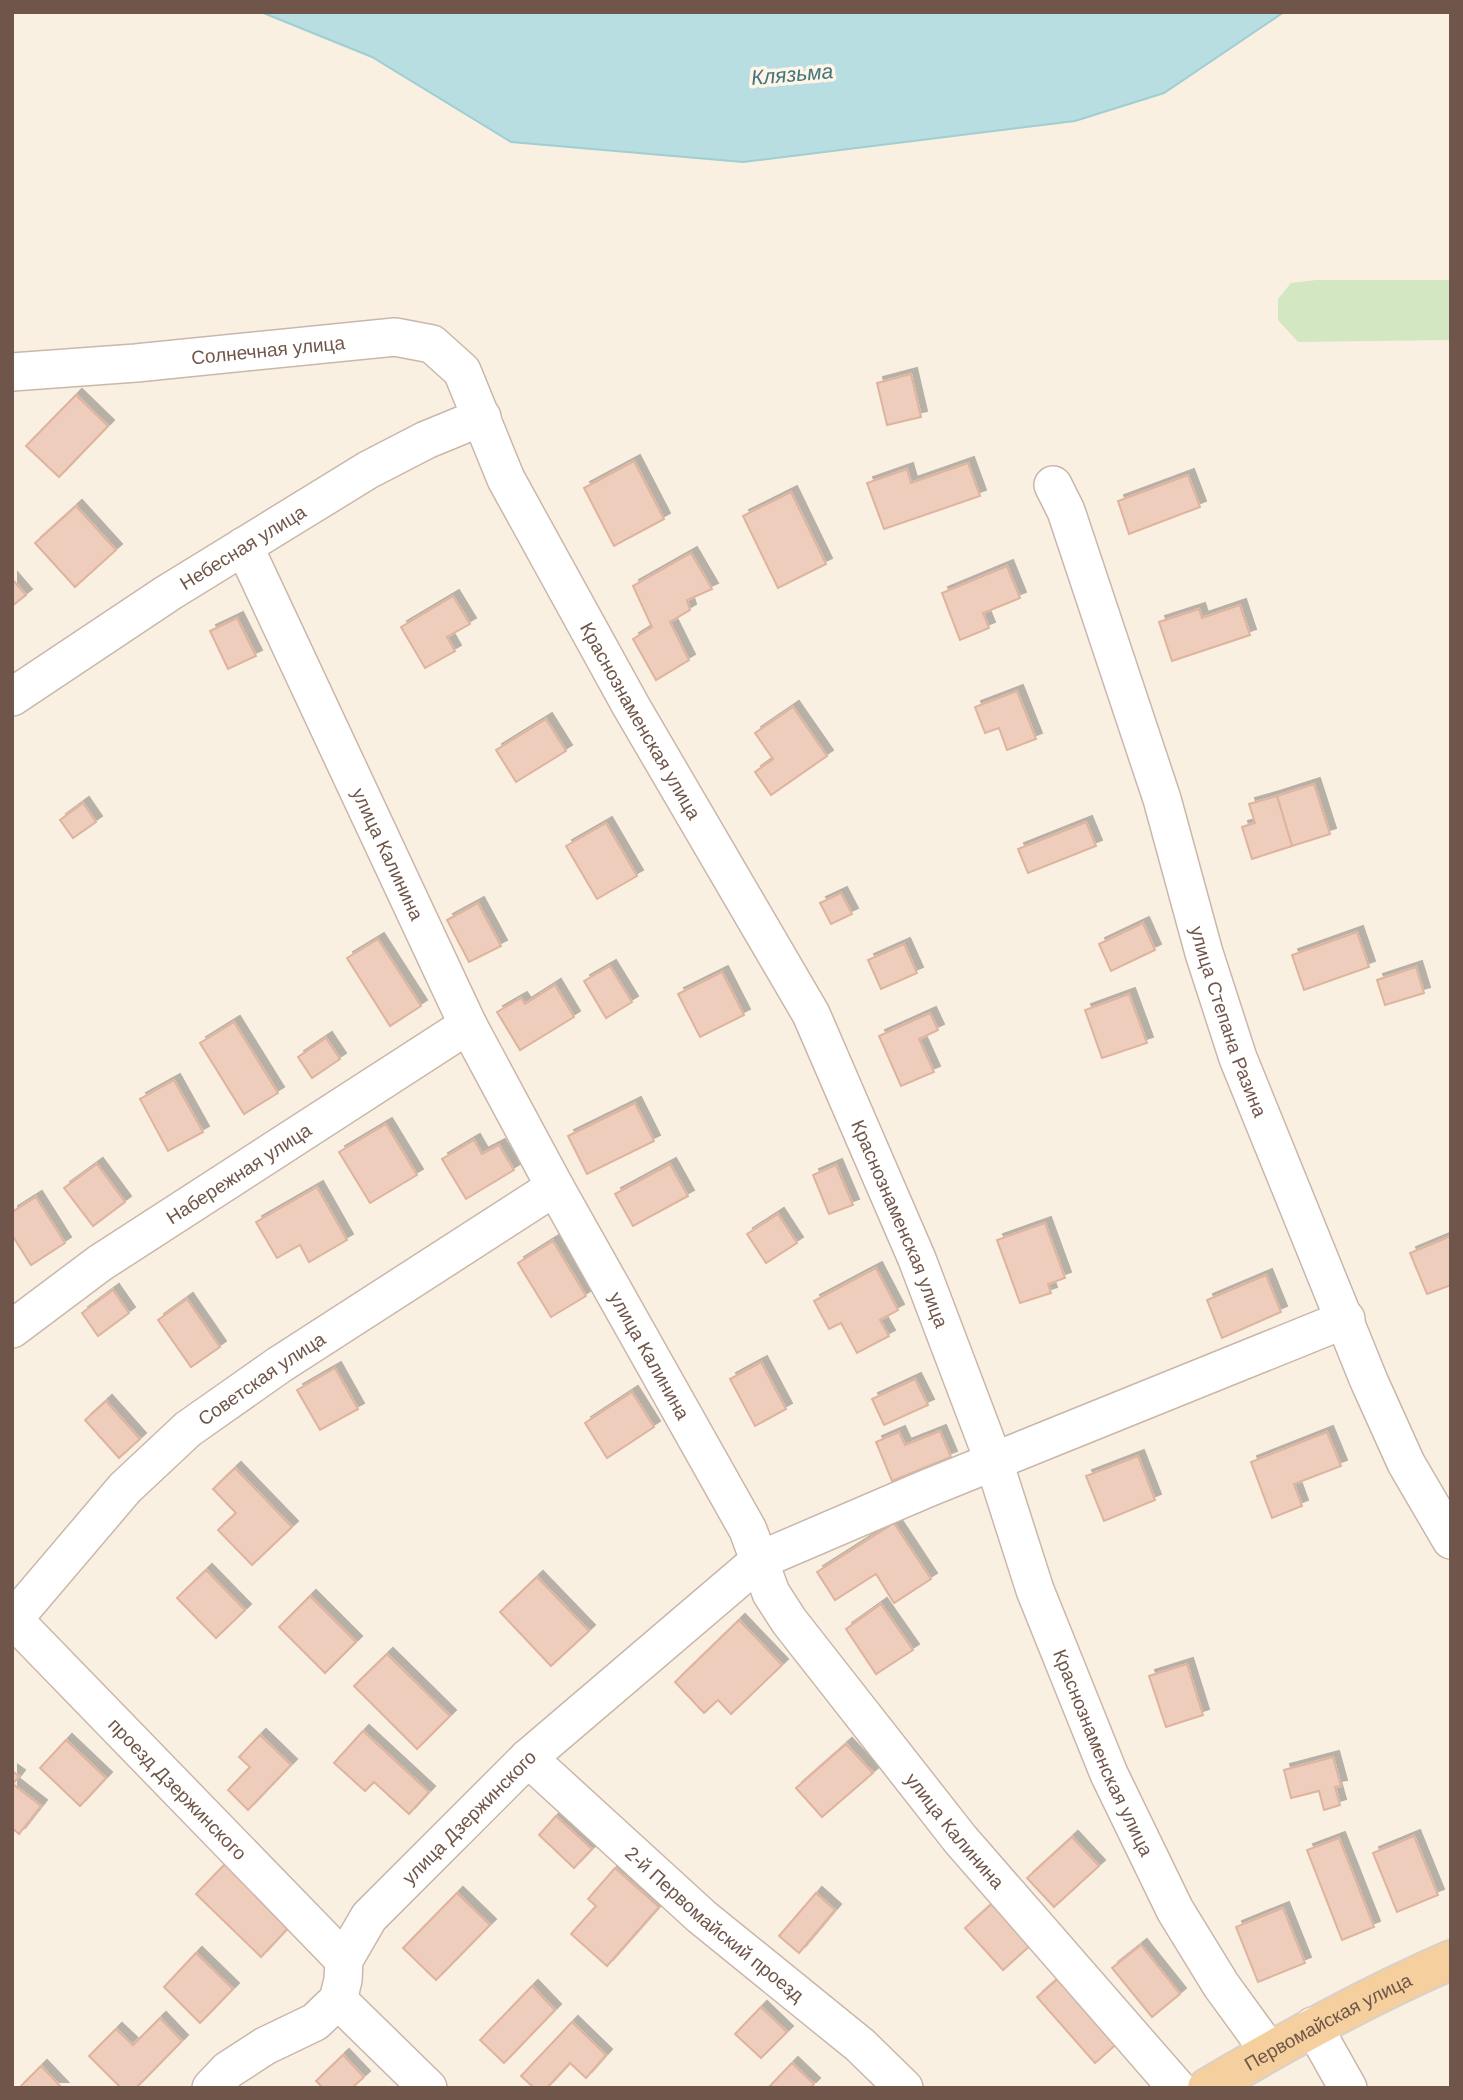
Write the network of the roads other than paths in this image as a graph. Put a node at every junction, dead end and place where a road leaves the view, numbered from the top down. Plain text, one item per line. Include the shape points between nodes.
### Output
1 (12, 372) edge
2 (482, 417) junction
3 (1053, 485) dead end
4 (244, 546) junction
5 (12, 697) edge
6 (468, 1025) junction
7 (555, 1187) junction
8 (1346, 1319) junction
9 (12, 1329) edge
10 (994, 1462) junction
11 (1451, 1540) edge
12 (761, 1560) junction
13 (13, 1619) edge
14 (528, 1758) junction
15 (344, 1960) junction
16 (1451, 1960) edge
17 (338, 2000) junction
18 (1313, 2026) junction
19 (1269, 2051) junction
20 (211, 2088) edge
21 (428, 2088) edge
22 (904, 2088) edge
23 (1177, 2088) edge
24 (1207, 2088) edge
25 (1348, 2088) edge

1 - 2 street, Солнечная улица via 395,337 432,344 462,371
2 - 4 street, Небесная улица via 368,470
2 - 10 street, Краснознаменская улица via 506,479 624,694 811,1014 917,1259
3 - 8 street, улица Степана Разина via 1066,511 1162,799 1238,1058
4 - 5 street, Небесная улица
4 - 6 street, улица Калинина
6 - 7 street, улица Калинина
6 - 9 street, Набережная улица via 100,1263
7 - 12 street, улица Калинина
7 - 13 street, Советская улица via 188,1429 125,1488
8 - 10 street, улица Дзержинского
8 - 11 street, улица Степана Разина via 1406,1463
10 - 12 street, улица Дзержинского
10 - 19 street, Краснознаменская улица via 1035,1590 1109,1774 1175,1910
12 - 14 street, улица Дзержинского
12 - 23 street, улица Калинина via 771,1592 789,1620 951,1828
13 - 15 street, проезд Дзержинского
14 - 15 street, улица Дзержинского via 369,1917
14 - 22 street, 2-й Первомайский проезд via 702,1917 860,2045
15 - 17 street, улица Дзержинского
16 - 18 main road, Первомайская улица
17 - 20 street via 315,2022 228,2070
17 - 21 street
18 - 19 main road, Первомайская улица
18 - 25 street
19 - 24 main road, Первомайская улица

